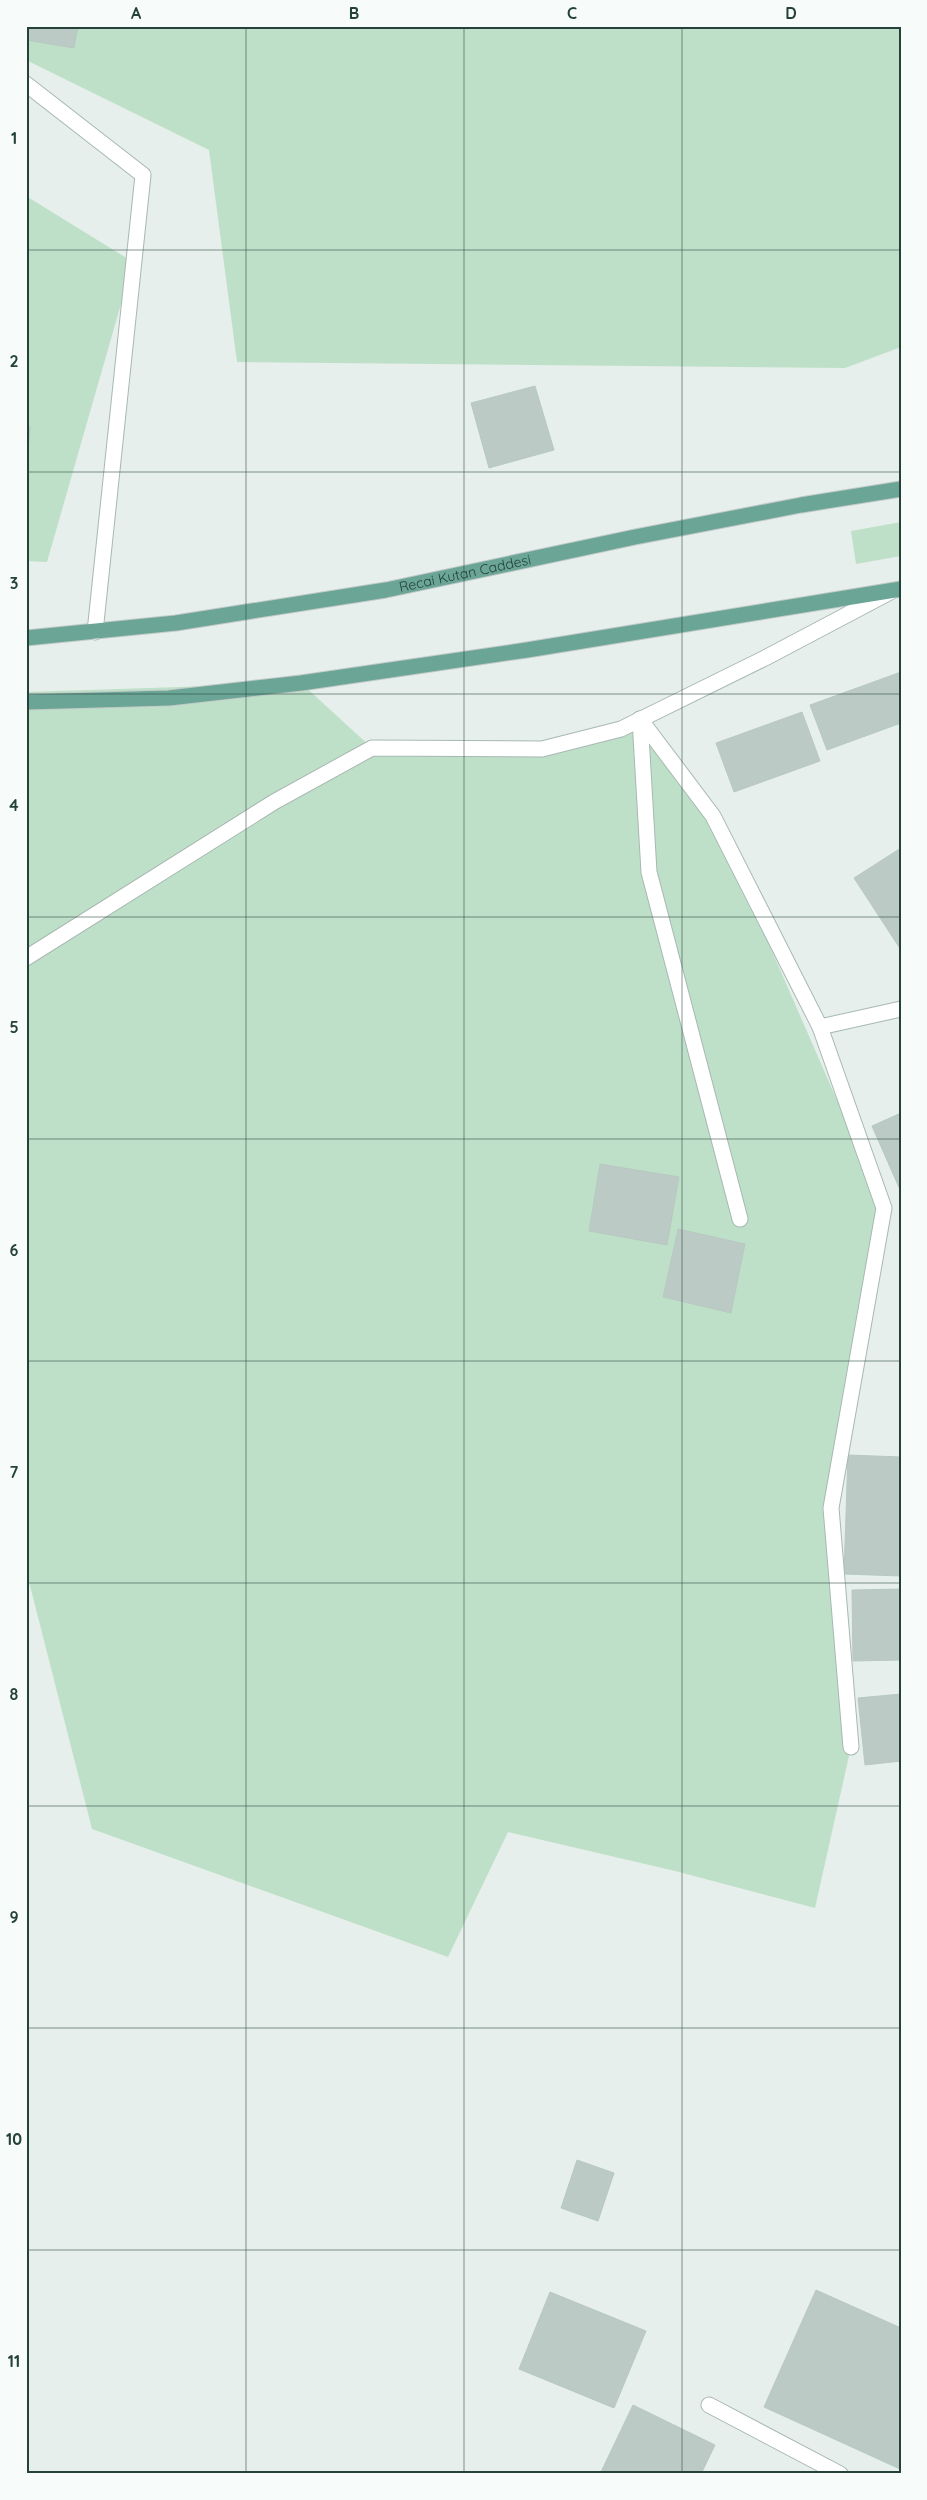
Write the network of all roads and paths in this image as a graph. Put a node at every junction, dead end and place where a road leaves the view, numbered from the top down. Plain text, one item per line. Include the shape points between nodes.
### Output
1 (26, 84) edge
2 (901, 489) edge
3 (897, 590) edge
4 (95, 632) junction
5 (26, 638) edge
6 (26, 702) edge
7 (640, 720) junction
8 (26, 958) edge
9 (901, 1009) edge
10 (820, 1027) junction
11 (740, 1219) dead end
12 (850, 1746) dead end
13 (709, 2405) dead end
14 (840, 2474) edge

1 - 4 street via 142,175
2 - 4 main road, Recai Kutan Caddesi via 635,537 386,590 176,623
3 - 6 main road via 301,683 170,698
3 - 7 street
4 - 5 main road, Recai Kutan Caddesi
7 - 8 street via 621,729 542,748 372,748 258,812
7 - 10 street via 713,816
7 - 11 street via 649,872
9 - 10 street
10 - 12 street via 884,1208 831,1508
13 - 14 street

